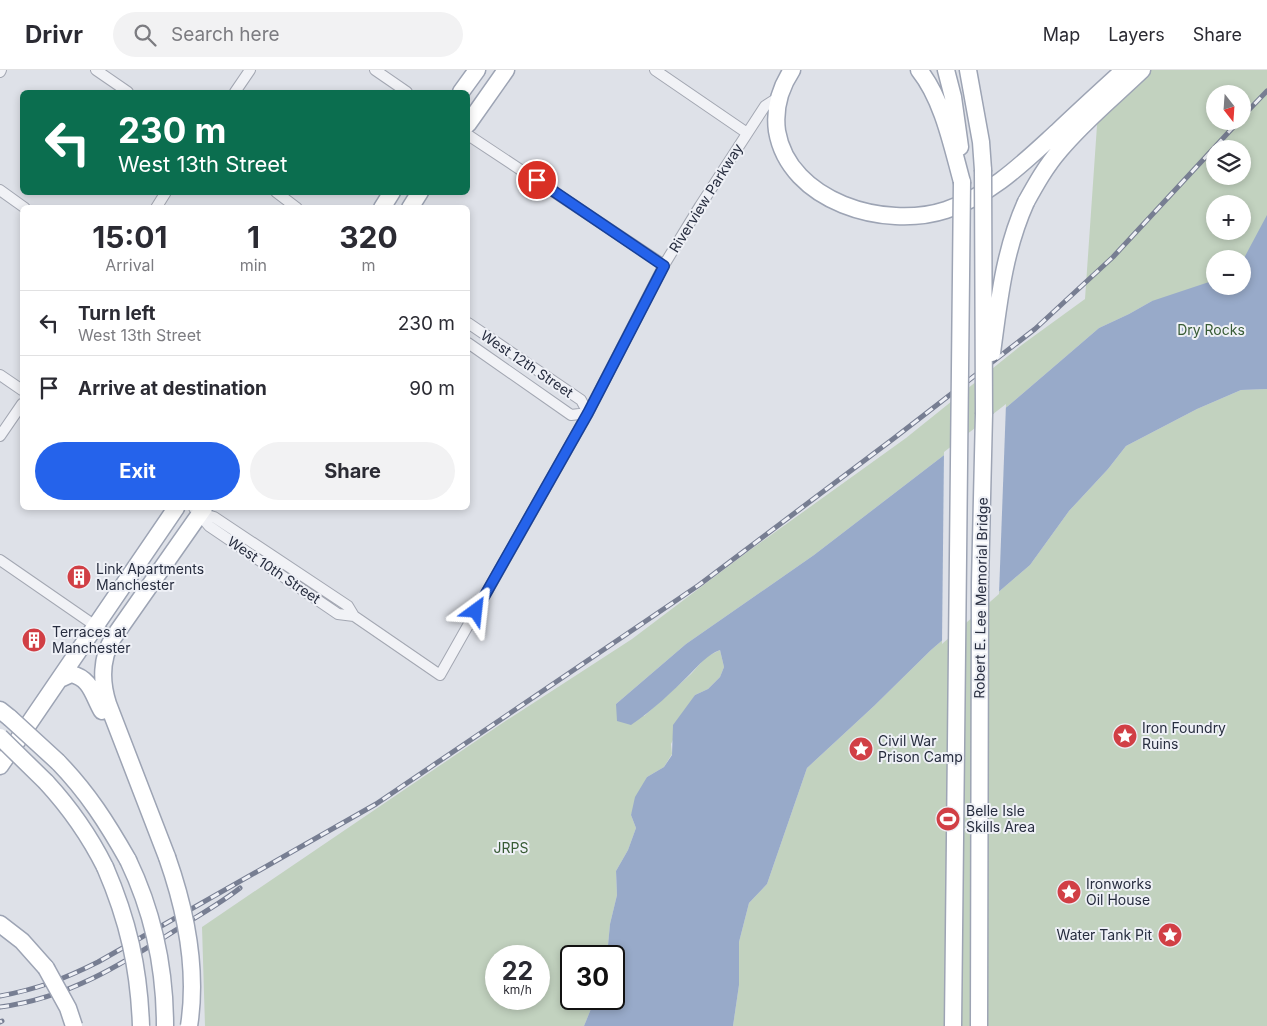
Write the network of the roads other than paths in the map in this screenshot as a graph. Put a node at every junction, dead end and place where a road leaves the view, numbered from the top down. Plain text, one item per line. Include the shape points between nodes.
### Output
1 (96, 70) edge
2 (250, 70) edge
3 (375, 70) edge
4 (477, 70) edge
5 (506, 70) edge
6 (655, 70) edge
7 (792, 70) edge
8 (919, 70) edge
9 (946, 70) edge
10 (968, 70) edge
11 (1124, 70) edge
12 (1142, 70) edge
13 (125, 90) edge
14 (236, 90) edge
15 (404, 90) edge
16 (462, 90) edge
17 (779, 98) junction
18 (470, 121) edge
19 (747, 133) junction
20 (470, 136) edge
21 (962, 182) junction
22 (0, 190) edge
23 (280, 195) edge
24 (21, 205) edge
25 (293, 205) edge
26 (664, 266) junction
27 (470, 324) edge
28 (470, 344) edge
29 (0, 375) edge
30 (20, 389) edge
31 (20, 407) edge
32 (588, 413) junction
33 (984, 414) junction
34 (0, 436) edge
35 (175, 510) edge
36 (198, 510) edge
37 (200, 510) edge
38 (0, 560) edge
39 (96, 626) junction
40 (113, 638) junction
41 (440, 675) joint
42 (60, 679) junction
43 (5, 714) edge
44 (0, 737) edge
45 (127, 754) junction
46 (0, 766) edge
47 (1, 925) edge
48 (74, 1026) edge
49 (141, 1026) edge
50 (165, 1026) edge
51 (189, 1026) edge
52 (953, 1026) edge
53 (979, 1026) edge

1 - 13 street
2 - 14 street
3 - 15 street
4 - 16 main road
5 - 18 main road
6 - 19 street
7 - 17 main road
8 - 21 main road via 937,102
9 - 21 main road via 959,136
10 - 33 main road, Robert E. Lee Memorial Bridge, bridge via 983,170
11 - 17 main road via 994,186 946,210 916,216 880,215 856,209 832,199 801,177 787,160 779,140 776,125
12 - 33 main road, bridge via 1059,151 1026,202 1006,255
17 - 19 street, Riverview Parkway via 765,106
19 - 26 street, Riverview Parkway
20 - 26 street
21 - 52 main road, Robert E. Lee Memorial Bridge, bridge
22 - 24 street
23 - 25 street
26 - 32 street, Riverview Parkway
27 - 32 street, West 12th Street via 580,400
28 - 32 street, West 12th Street via 571,414
29 - 30 street
31 - 34 street
32 - 41 street, Riverview Parkway
33 - 53 main road, Robert E. Lee Memorial Bridge via 980,583
35 - 39 main road
36 - 40 main road
37 - 41 street, West 10th Street via 210,526 338,614 354,616
38 - 39 street
39 - 40 street
39 - 42 main road
40 - 45 main road via 106,655 104,683 108,704
42 - 45 main road via 71,674 89,684
42 - 46 main road
43 - 50 main road, bridge via 78,783 104,817 128,860 145,901 158,947
44 - 49 main road, bridge via 69,807 105,866 132,944
45 - 51 main road, bridge via 177,885 189,941 192,981
47 - 48 main road, bridge via 22,941 46,968

